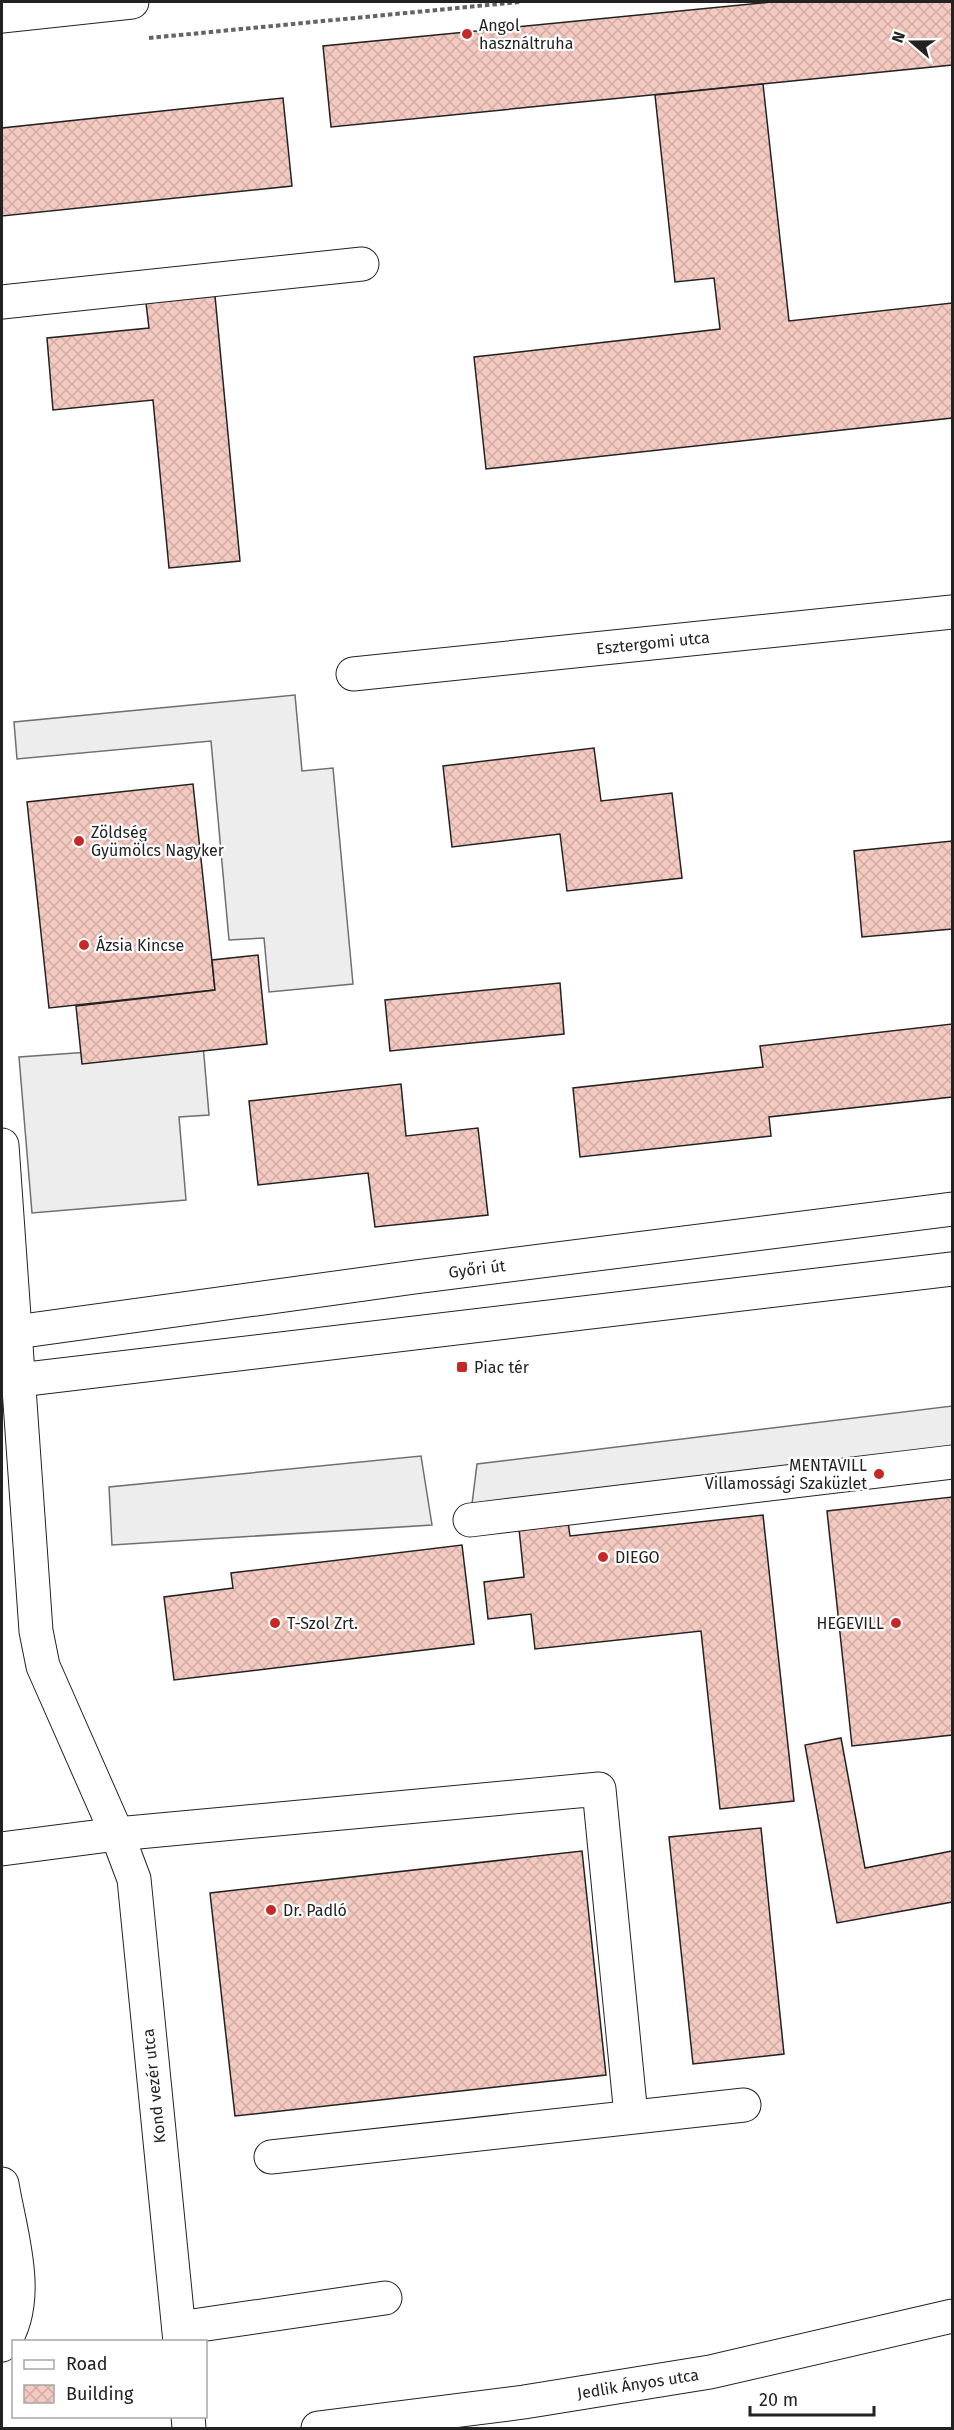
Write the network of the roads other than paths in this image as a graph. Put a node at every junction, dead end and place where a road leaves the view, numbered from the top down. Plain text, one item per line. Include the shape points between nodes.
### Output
1 (132, 2) edge
2 (2, 16) edge
3 (362, 264) dead end
4 (2, 302) edge
5 (952, 612) edge
6 (353, 674) dead end
7 (2, 1145) edge
8 (952, 1209) edge
9 (952, 1269) edge
10 (8, 1334) edge
11 (10, 1381) edge
12 (952, 1462) edge
13 (470, 1520) dead end
14 (117, 1834) junction
15 (2, 1849) edge
16 (744, 2105) dead end
17 (631, 2116) junction
18 (271, 2157) dead end
19 (2, 2184) edge
20 (385, 2298) dead end
21 (952, 2316) edge
22 (180, 2335) edge
23 (2, 2345) edge
24 (318, 2428) edge

1 - 2 street
3 - 4 street
5 - 6 street, Esztergomi utca
7 - 10 street, Kond vezér utca
8 - 10 street, Győri út via 415,1277
9 - 11 street
10 - 11 street, Kond vezér utca
11 - 14 street, Kond vezér utca via 43,1666
12 - 13 street
14 - 15 street
14 - 17 street via 598,1789
14 - 22 street, Kond vezér utca via 134,1879
16 - 17 street
17 - 18 street
19 - 23 street via 18,2274 14,2315
20 - 22 street
21 - 24 street, Jedlik Ányos utca via 710,2372 524,2402

